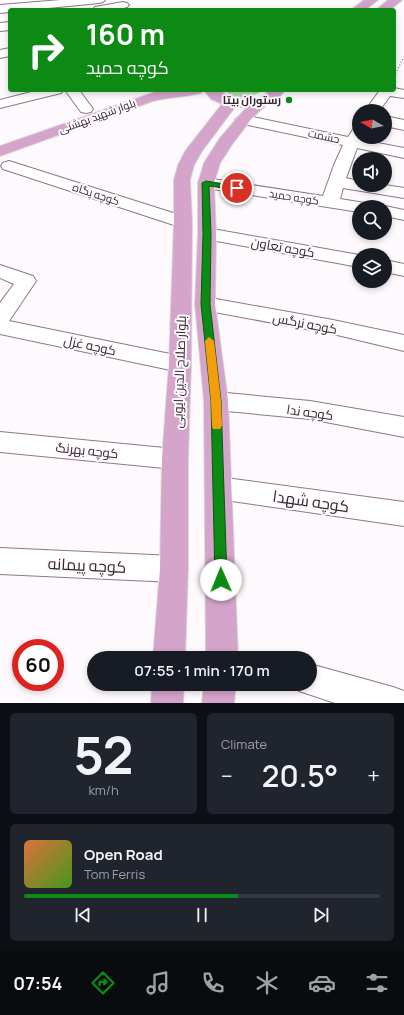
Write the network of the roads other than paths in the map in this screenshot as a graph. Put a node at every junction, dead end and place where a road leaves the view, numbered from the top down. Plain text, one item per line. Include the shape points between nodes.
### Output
1 (99, 0) edge
2 (372, 0) edge
3 (396, 0) edge
4 (124, 5) edge
5 (11, 8) edge
6 (109, 8) edge
7 (360, 8) edge
8 (385, 8) edge
9 (48, 92) edge
10 (73, 92) edge
11 (133, 92) edge
12 (179, 92) edge
13 (208, 92) edge
14 (385, 92) edge
15 (392, 92) edge
16 (404, 94) edge
17 (270, 96) edge
18 (0, 104) edge
19 (377, 104) edge
20 (86, 109) junction
21 (238, 111) junction
22 (392, 122) edge
23 (404, 125) edge
24 (352, 135) edge
25 (0, 138) edge
26 (352, 143) edge
27 (378, 144) edge
28 (0, 151) edge
29 (404, 153) edge
30 (10, 166) dead end
31 (336, 182) junction
32 (206, 183) junction
33 (404, 193) edge
34 (330, 202) junction
35 (352, 206) edge
36 (392, 212) edge
37 (404, 215) edge
38 (183, 222) junction
39 (207, 234) junction
40 (352, 260) edge
41 (392, 267) edge
42 (404, 270) edge
43 (0, 271) edge
44 (205, 304) junction
45 (0, 319) edge
46 (0, 326) edge
47 (404, 344) edge
48 (180, 364) junction
49 (216, 401) junction
50 (404, 427) edge
51 (0, 442) edge
52 (174, 459) junction
53 (218, 488) junction
54 (404, 514) edge
55 (0, 561) edge
56 (174, 569) junction
57 (169, 651) edge
58 (223, 651) edge
59 (317, 682) edge
60 (168, 691) edge
61 (220, 691) edge
62 (388, 702) edge
63 (167, 703) edge
64 (218, 703) edge

1 - 5 street
2 - 7 main road
3 - 8 main road
4 - 6 street
9 - 18 street
10 - 20 street
11 - 20 main road, بلوار شهید بهشتی
12 - 28 main road, بلوار شهید بهشتی via 148,98
13 - 21 main road
14 - 19 street
15 - 16 street
17 - 21 main road, بلوار صلاح الدین ایوبی
20 - 25 main road, بلوار شهید بهشتی
21 - 24 street, حشمت
21 - 32 main road, بلوار صلاح الدین ایوبی via 226,141 212,163
21 - 38 main road, بلوار صلاح الدین ایوبی via 222,114 194,150 186,165 182,180
22 - 23 street
26 - 31 street
27 - 29 street, حشمت
30 - 38 street, کوچه پگاه
31 - 33 street
31 - 34 street
32 - 34 street, کوچه حمید
32 - 39 main road, بلوار صلاح الدین ایوبی
34 - 35 street, کوچه حمید
36 - 37 street
38 - 48 main road, بلوار صلاح الدین ایوبی
39 - 40 street, کوچه تعاون
39 - 44 main road, بلوار صلاح الدین ایوبی
41 - 42 street
43 - 45 street via 26,281
44 - 47 street, کوچه نرگس
44 - 49 main road, بلوار صلاح الدین ایوبی
46 - 48 street, کوچه غزل
48 - 52 main road, بلوار صلاح الدین ایوبی
49 - 50 street, کوچه ندا via 310,410
49 - 53 main road, بلوار صلاح الدین ایوبی
51 - 52 street, کوچه بهرنگ
52 - 56 main road, بلوار صلاح الدین ایوبی
53 - 54 street, کوچه شهدا
53 - 58 main road, بلوار صلاح الدین ایوبی
55 - 56 street, کوچه پیمانه
56 - 57 main road, بلوار صلاح الدین ایوبی
59 - 62 street
60 - 63 main road
61 - 64 main road, بلوار صلاح الدین ایوبی

